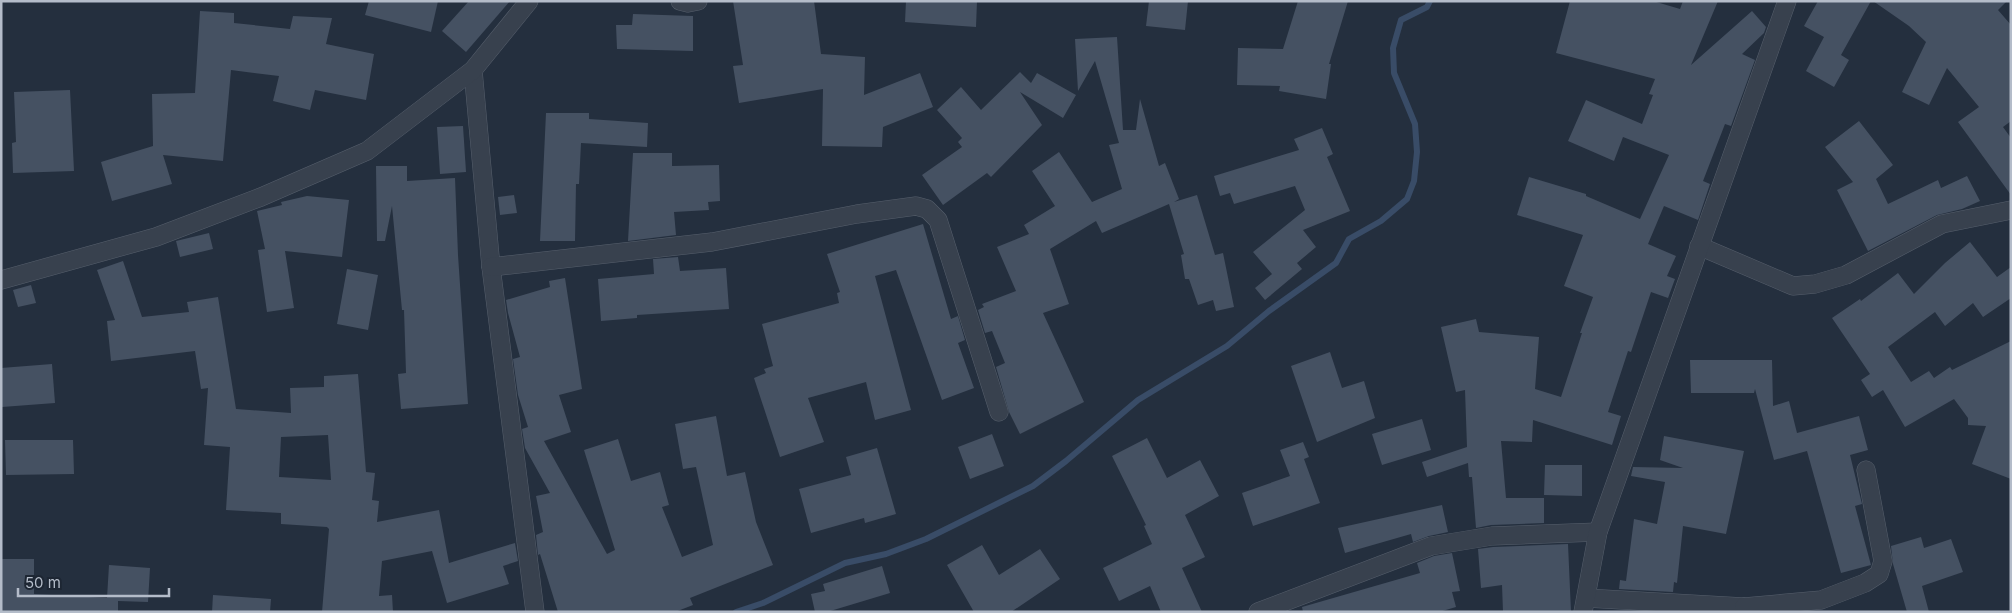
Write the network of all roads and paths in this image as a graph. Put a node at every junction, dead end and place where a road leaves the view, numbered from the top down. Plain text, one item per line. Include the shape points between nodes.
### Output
1 (529, 1) edge
2 (680, 1) edge
3 (698, 1) edge
4 (1787, 1) edge
5 (474, 70) junction
6 (2011, 210) edge
7 (1700, 246) junction
8 (490, 267) junction
9 (1, 280) edge
10 (999, 412) dead end
11 (1866, 470) dead end
12 (1598, 532) junction
13 (1585, 605) edge
14 (1744, 609) edge
15 (535, 612) edge
16 (1258, 612) edge

1 - 5 street
2 - 3 street
4 - 7 street
5 - 8 street
5 - 9 street via 367,151 261,197 156,237
6 - 7 street via 1942,224 1846,275 1815,284 1792,286
7 - 12 street
8 - 10 street via 712,242 857,214 916,206 927,209 938,220
8 - 15 street
11 - 14 street via 1883,562 1878,574 1865,583 1821,600
12 - 13 street
12 - 16 street via 1492,536 1431,546
13 - 14 street

